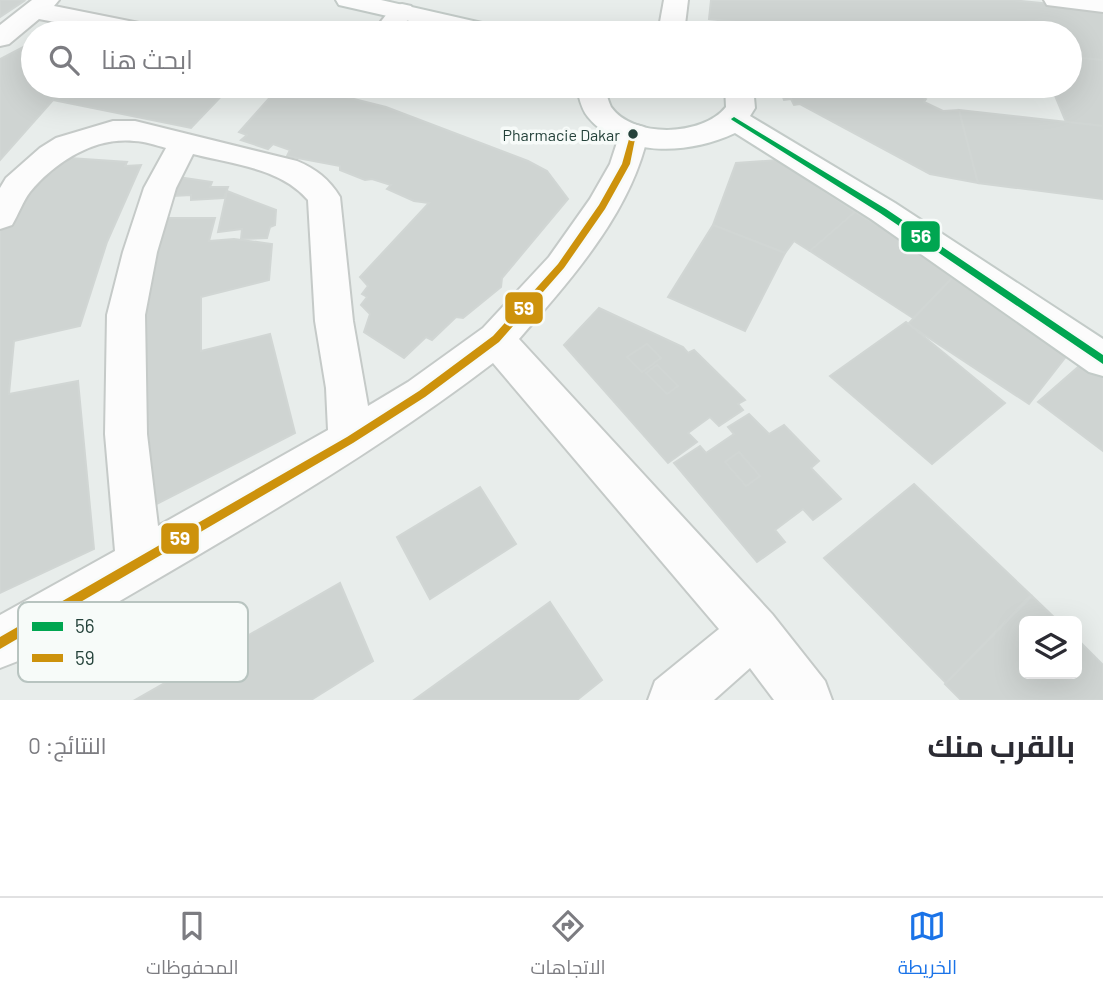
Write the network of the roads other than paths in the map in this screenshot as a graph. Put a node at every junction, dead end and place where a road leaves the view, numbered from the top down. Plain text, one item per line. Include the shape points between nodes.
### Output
1 (348, 0) edge
2 (676, 0) edge
3 (1056, 0) edge
4 (41, 5) edge
5 (1103, 5) edge
6 (402, 11) junction
7 (21, 21) edge
8 (21, 21) edge
9 (103, 21) edge
10 (394, 21) edge
11 (444, 21) edge
12 (673, 21) edge
13 (0, 38) edge
14 (591, 98) edge
15 (740, 98) edge
16 (734, 119) junction
17 (633, 134) junction
18 (184, 142) junction
19 (0, 217) edge
20 (496, 339) junction
21 (1103, 360) edge
22 (350, 440) junction
23 (139, 562) junction
24 (70, 602) edge
25 (754, 632) junction
26 (18, 633) edge
27 (0, 643) edge
28 (674, 700) edge
29 (806, 700) edge

1 - 6 street
2 - 12 street
3 - 5 street
4 - 8 street
4 - 9 street
6 - 10 street
6 - 11 street
7 - 13 street
14 - 17 street via 613,125
15 - 16 street
16 - 17 street via 720,130 679,141
16 - 21 street via 883,211
17 - 20 street via 626,164 602,207 561,267
18 - 19 street via 113,131 67,145 33,169
18 - 22 street via 286,168 307,178 324,197
18 - 23 street via 160,188 126,315 125,434
20 - 22 street
20 - 25 street
22 - 23 street
23 - 24 street
25 - 28 street
25 - 29 street
26 - 27 street

